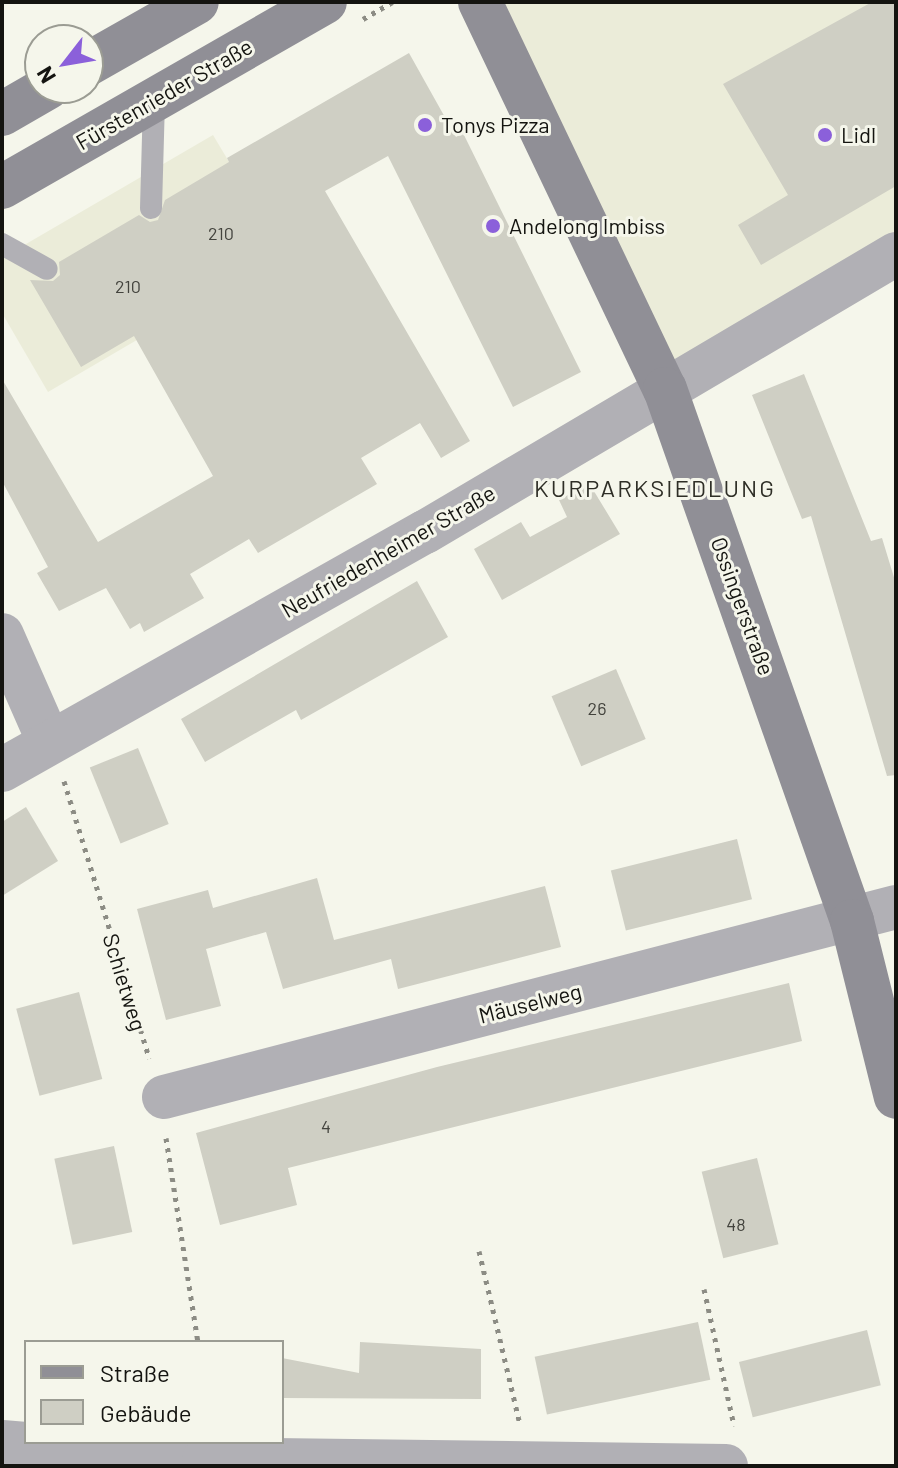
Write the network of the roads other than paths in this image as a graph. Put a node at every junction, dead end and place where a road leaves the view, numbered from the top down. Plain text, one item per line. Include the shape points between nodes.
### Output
1 (197, 2) edge
2 (325, 2) edge
3 (480, 2) edge
4 (104, 55) edge
5 (154, 100) junction
6 (24, 101) edge
7 (2, 114) edge
8 (2, 187) edge
9 (151, 208) dead end
10 (2, 244) edge
11 (896, 254) edge
12 (47, 269) dead end
13 (665, 389) junction
14 (2, 635) edge
15 (49, 742) junction
16 (2, 770) edge
17 (896, 907) edge
18 (852, 921) junction
19 (164, 1097) road end
20 (896, 1097) edge
21 (2, 1442) edge
22 (24, 1444) edge
23 (26, 1444) edge
24 (731, 1451) edge
25 (530, 1465) edge

1 - 4 street
2 - 5 street, Fürstenrieder Straße
3 - 13 street, Ossingerstraße
5 - 8 street, Fürstenrieder Straße
5 - 9 lane
6 - 7 street
10 - 12 lane
11 - 13 street, Neufriedenheimer Straße
13 - 15 street, Neufriedenheimer Straße via 425,532
13 - 18 street, Ossingerstraße
14 - 15 street
15 - 16 street, Neufriedenheimer Straße
17 - 18 street, Mäuselweg
18 - 19 street, Mäuselweg
18 - 20 street, Ossingerstraße
21 - 22 street
23 - 25 street via 204,1459
24 - 25 street

